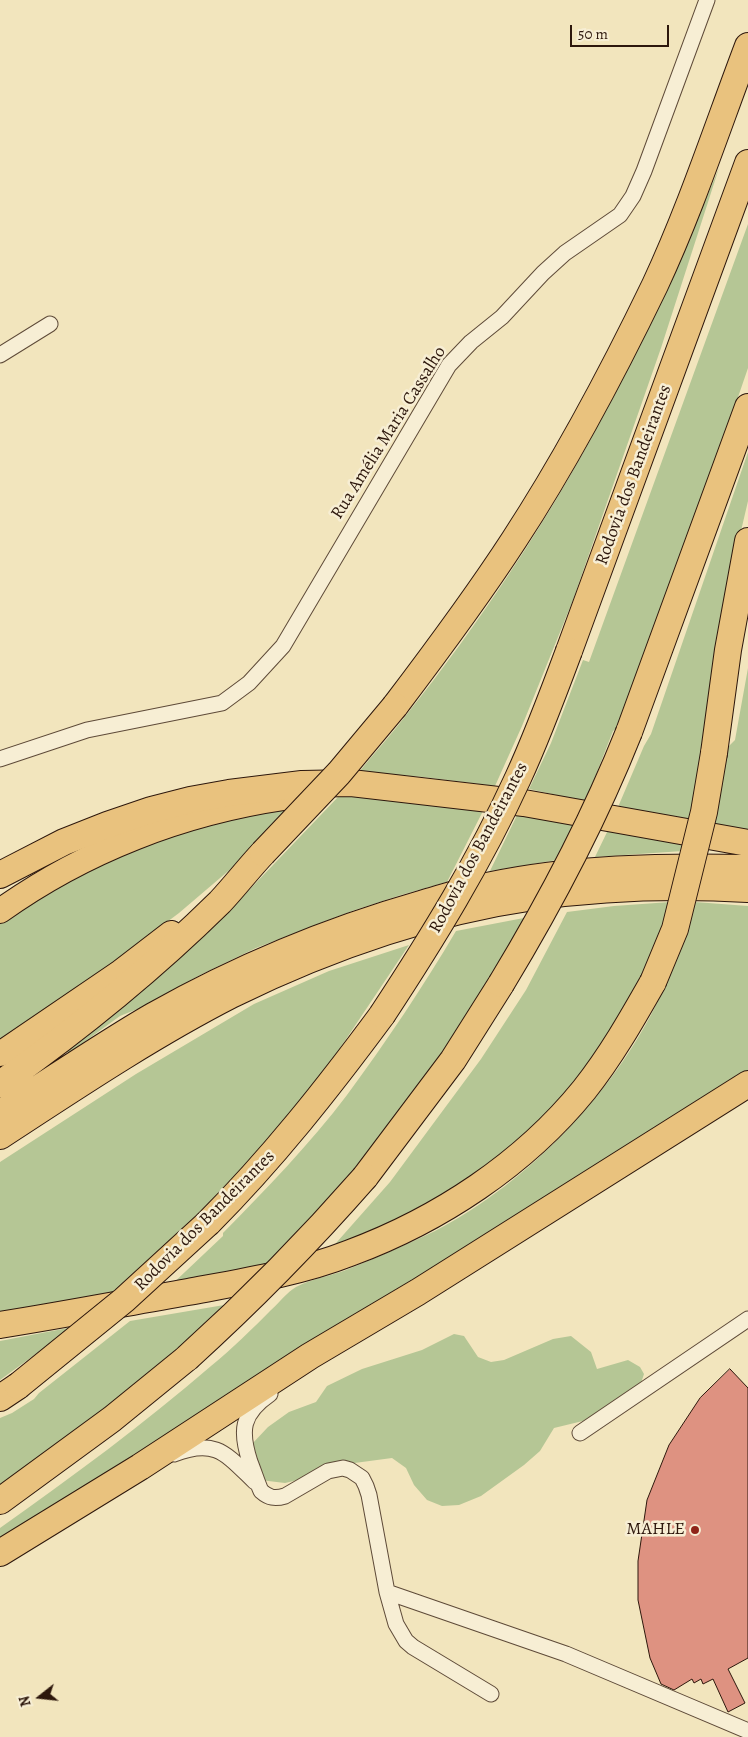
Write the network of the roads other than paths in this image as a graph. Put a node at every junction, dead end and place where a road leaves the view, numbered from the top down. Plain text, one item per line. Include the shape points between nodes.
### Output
1 (707, 0) edge
2 (748, 46) edge
3 (748, 163) edge
4 (50, 324) dead end
5 (0, 355) edge
6 (748, 406) edge
7 (748, 541) edge
8 (0, 759) edge
9 (415, 790) junction
10 (748, 843) edge
11 (261, 855) junction
12 (748, 868) edge
13 (0, 876) edge
14 (748, 889) edge
15 (0, 911) edge
16 (0, 1054) edge
17 (0, 1084) edge
18 (748, 1084) edge
19 (0, 1113) edge
20 (0, 1136) edge
21 (748, 1319) edge
22 (0, 1326) edge
23 (310, 1356) junction
24 (9, 1392) edge
25 (580, 1433) dead end
26 (140, 1467) junction
27 (258, 1485) junction
28 (0, 1501) edge
29 (0, 1553) edge
30 (387, 1592) junction
31 (491, 1694) dead end
32 (748, 1731) edge

1 - 8 street, Rua Amélia Maria Cassalho via 633,196 620,215 565,253 449,365 282,646 249,683 222,703 87,730
2 - 11 highway, bridge via 655,284 590,412 515,539 395,706 339,773
3 - 24 highway, Rodovia dos Bandeirantes, bridge via 569,651 518,778 453,903 382,1015 332,1083 244,1186 208,1224 124,1300
4 - 5 street
6 - 28 highway, bridge via 630,732 607,786 538,923 453,1060 366,1177 240,1311 112,1419
7 - 22 highway, bridge via 704,812 675,929 654,982 616,1047 558,1118 523,1152 442,1210 351,1253 288,1272
9 - 10 highway via 524,803
9 - 13 highway via 351,783 302,784 190,800 107,825 64,842
9 - 15 highway via 334,790 203,815 105,849 30,889
11 - 16 highway via 157,945
11 - 17 highway via 221,900 172,947 115,996
12 - 19 highway via 648,868 541,877 486,886 378,916 286,950 197,992
14 - 20 highway via 665,887 534,897 493,904 388,932 337,950 231,996 163,1033
18 - 23 highway
21 - 25 street
23 - 26 highway
23 - 27 street via 298,1372 263,1399 246,1421 243,1438
26 - 27 street via 193,1448 212,1448 230,1457
26 - 29 highway
27 - 30 street via 266,1496 278,1498 328,1470 343,1468 356,1473 370,1495
30 - 31 street via 396,1624 406,1641
30 - 32 street via 566,1654

